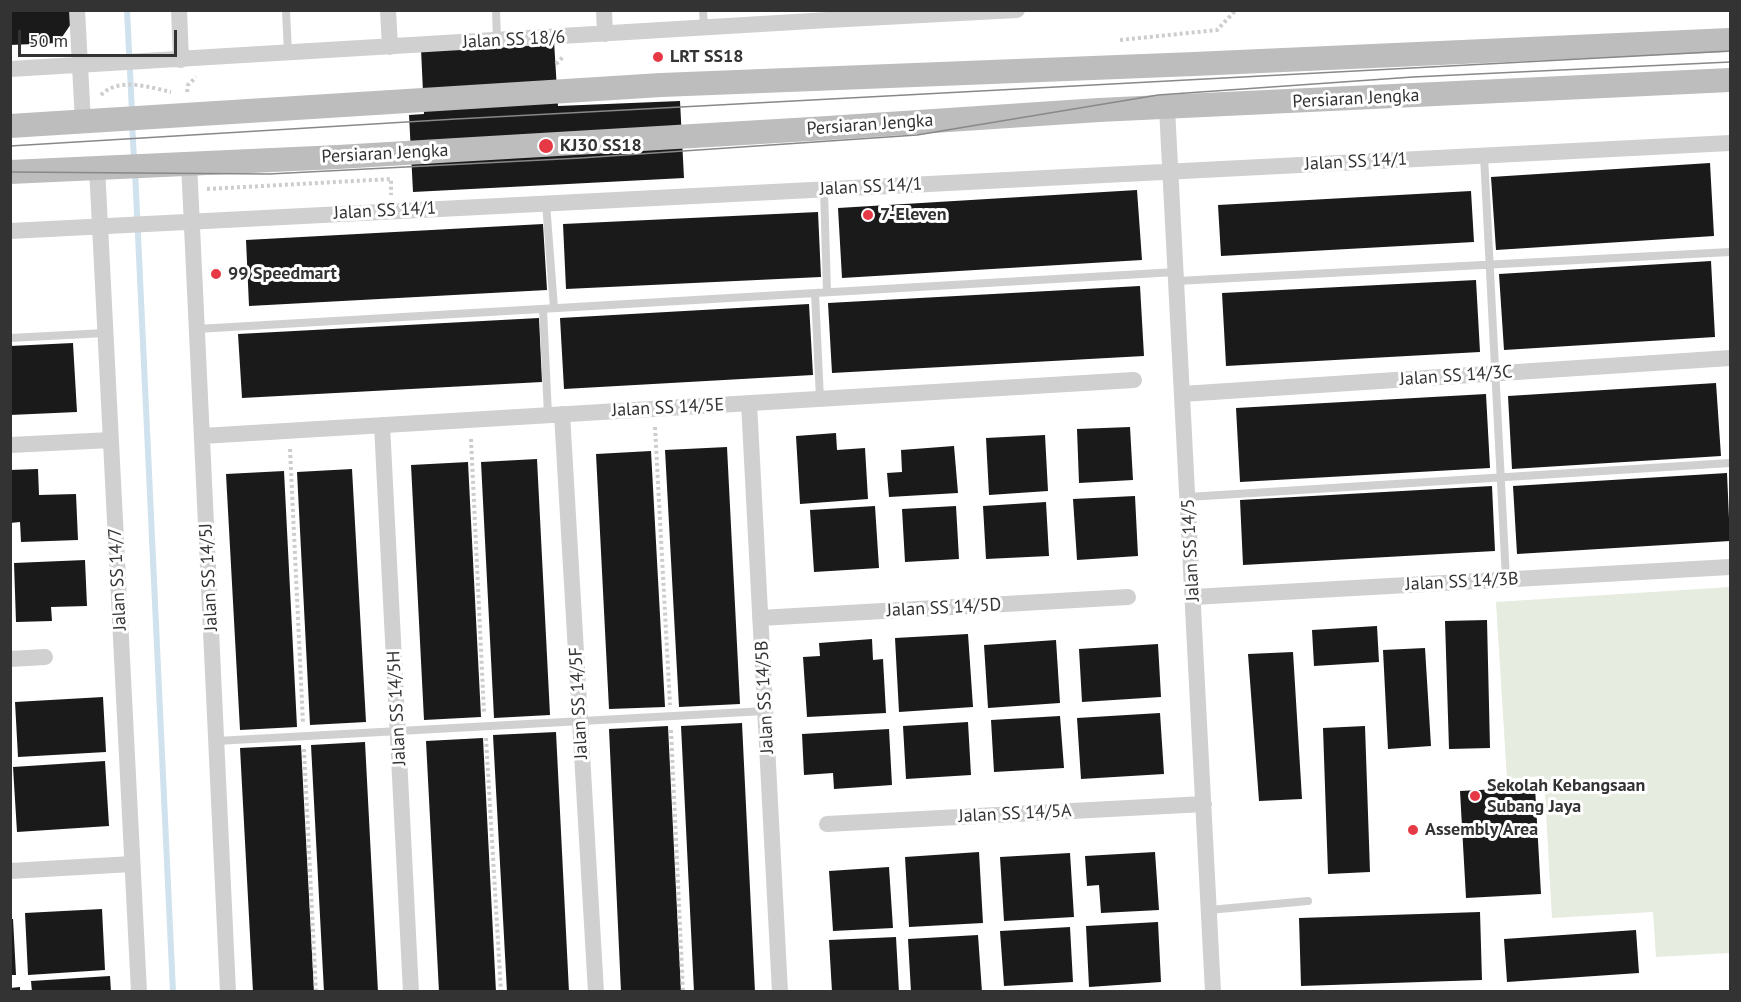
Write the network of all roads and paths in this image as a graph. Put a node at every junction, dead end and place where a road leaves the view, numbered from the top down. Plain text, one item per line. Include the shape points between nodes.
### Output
1 (77, 10) edge
2 (179, 10) edge
3 (286, 10) edge
4 (388, 10) edge
5 (496, 10) edge
6 (604, 10) edge
7 (704, 10) edge
8 (1017, 10) edge
9 (1236, 10) edge
10 (828, 15) edge
11 (704, 28) junction
12 (605, 34) junction
13 (497, 40) junction
14 (1120, 40) dead end
15 (1731, 40) edge
16 (390, 47) junction
17 (288, 54) junction
18 (563, 57) dead end
19 (181, 60) junction
20 (556, 64) dead end
21 (80, 66) junction
22 (10, 69) edge
23 (1731, 80) edge
24 (122, 86) dead end
25 (189, 96) dead end
26 (1167, 108) junction
27 (83, 122) junction
28 (10, 126) edge
29 (1731, 143) edge
30 (1484, 156) junction
31 (189, 163) junction
32 (97, 168) junction
33 (1171, 171) junction
34 (10, 172) edge
35 (390, 179) dead end
36 (824, 189) junction
37 (191, 190) junction
38 (546, 203) junction
39 (192, 221) junction
40 (100, 226) junction
41 (10, 231) edge
42 (1731, 252) edge
43 (1489, 265) junction
44 (1176, 277) junction
45 (827, 292) junction
46 (815, 293) junction
47 (554, 308) junction
48 (543, 309) junction
49 (197, 329) junction
50 (105, 333) junction
51 (10, 338) edge
52 (1731, 358) edge
53 (1495, 374) junction
54 (1134, 380) dead end
55 (1182, 394) junction
56 (820, 399) junction
57 (749, 403) junction
58 (555, 415) junction
59 (470, 420) junction
60 (382, 425) junction
61 (289, 431) junction
62 (202, 436) junction
63 (111, 440) junction
64 (10, 445) edge
65 (1731, 463) edge
66 (1500, 477) junction
67 (1188, 497) junction
68 (1731, 567) edge
69 (1506, 579) junction
70 (1128, 597) dead end
71 (1193, 597) junction
72 (760, 618) junction
73 (45, 657) dead end
74 (10, 659) edge
75 (765, 711) junction
76 (580, 721) junction
77 (485, 726) junction
78 (398, 731) junction
79 (303, 736) junction
80 (216, 741) junction
81 (1204, 804) junction
82 (827, 824) dead end
83 (132, 864) junction
84 (10, 871) edge
85 (1308, 901) dead end
86 (1209, 910) junction
87 (139, 992) edge
88 (228, 992) edge
89 (316, 992) edge
90 (411, 992) edge
91 (501, 992) edge
92 (596, 992) edge
93 (780, 992) edge
94 (1214, 992) edge

1 - 21 street
2 - 19 street
3 - 17 lane
4 - 16 street
5 - 13 lane
6 - 12 street
7 - 11 lane
8 - 10 street, Jalan SS 18/6
9 - 14 path via 1216,30
10 - 11 street, Jalan SS 18/6
11 - 12 street, Jalan SS 18/6
12 - 13 street, Jalan SS 18/6
13 - 16 street, Jalan SS 18/6
15 - 27 main road via 661,85
16 - 17 street, Jalan SS 18/6
17 - 19 street, Jalan SS 18/6
18 - 20 path
19 - 21 street, Jalan SS 18/6
21 - 22 street, Jalan SS 18/6
21 - 27 street
23 - 26 main road, Persiaran Jengka
24 - 25 path via 140,85
26 - 31 main road, Persiaran Jengka
26 - 33 street, Jalan SS 14/5
27 - 28 main road
29 - 30 street, Jalan SS 14/1
30 - 33 street, Jalan SS 14/1
30 - 43 lane
31 - 32 main road, Persiaran Jengka
31 - 37 street, Jalan SS 14/5J
32 - 34 main road, Persiaran Jengka
32 - 40 street, Jalan SS 14/7
33 - 36 street, Jalan SS 14/1
33 - 44 street, Jalan SS 14/5
35 - 37 path
36 - 38 street, Jalan SS 14/1
36 - 45 lane
37 - 39 street, Jalan SS 14/5J
38 - 39 street, Jalan SS 14/1
38 - 47 lane
39 - 40 street, Jalan SS 14/1
39 - 49 street, Jalan SS 14/5J
40 - 41 street, Jalan SS 14/1
40 - 50 street, Jalan SS 14/7
42 - 43 lane
43 - 44 lane
43 - 53 lane
44 - 45 lane
44 - 55 street, Jalan SS 14/5
45 - 46 lane
46 - 47 lane
46 - 56 lane
47 - 48 lane
48 - 49 lane
48 - 58 lane
49 - 62 street, Jalan SS 14/5J
50 - 51 lane
50 - 63 street, Jalan SS 14/7
52 - 53 street, Jalan SS 14/3C
53 - 55 street, Jalan SS 14/3C
53 - 66 lane
54 - 56 street, Jalan SS 14/5E
55 - 67 street, Jalan SS 14/5
56 - 57 street, Jalan SS 14/5E
57 - 58 street, Jalan SS 14/5E
57 - 72 street, Jalan SS 14/5B
58 - 59 street, Jalan SS 14/5E
58 - 76 street, Jalan SS 14/5F
59 - 60 street, Jalan SS 14/5E
59 - 77 path
60 - 61 street, Jalan SS 14/5E
60 - 78 street, Jalan SS 14/5H
61 - 62 street, Jalan SS 14/5E
61 - 79 path
62 - 80 street, Jalan SS 14/5J
63 - 64 street
63 - 83 street, Jalan SS 14/7
65 - 66 lane
66 - 67 lane
66 - 69 lane
67 - 71 street, Jalan SS 14/5
68 - 69 street, Jalan SS 14/3B
69 - 71 street, Jalan SS 14/3B
70 - 72 street, Jalan SS 14/5D
71 - 81 street, Jalan SS 14/5
72 - 75 street, Jalan SS 14/5B
73 - 74 street
75 - 76 lane
75 - 93 street, Jalan SS 14/5B
76 - 77 lane
76 - 92 street, Jalan SS 14/5F
77 - 78 lane
77 - 91 path
78 - 79 lane
78 - 90 street, Jalan SS 14/5H
79 - 80 lane
79 - 89 path
80 - 88 street, Jalan SS 14/5J
81 - 82 street, Jalan SS 14/5A
81 - 86 street, Jalan SS 14/5
83 - 84 street
83 - 87 street, Jalan SS 14/7
85 - 86 lane
86 - 94 street, Jalan SS 14/5

